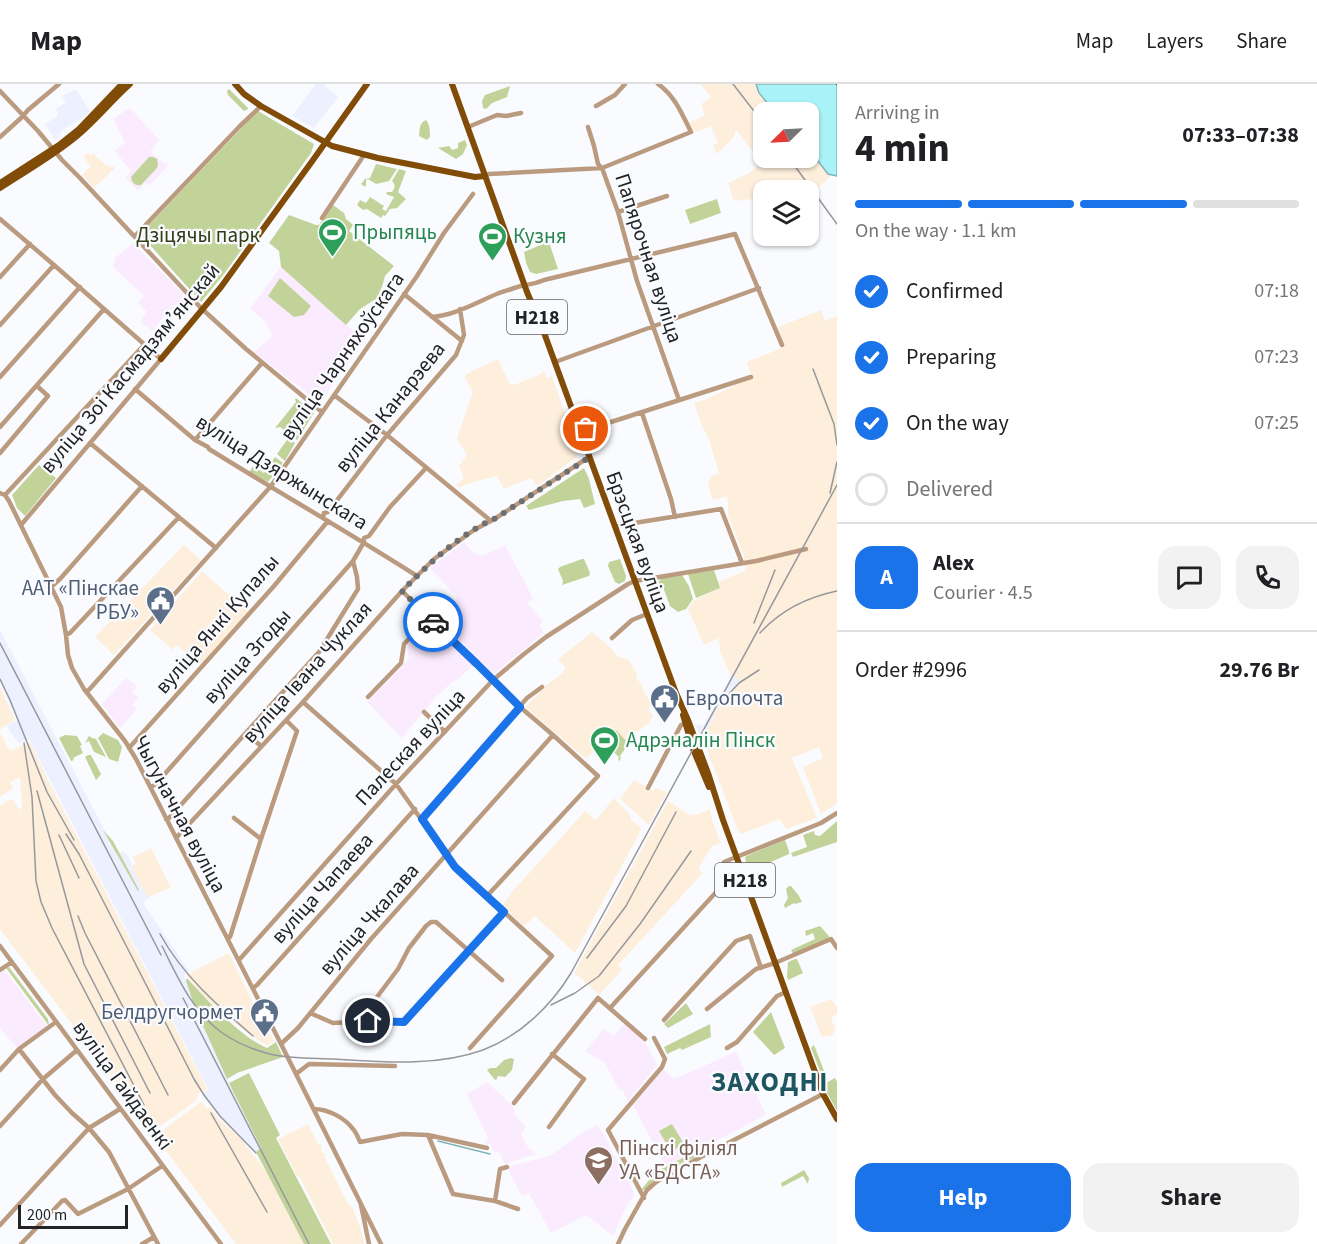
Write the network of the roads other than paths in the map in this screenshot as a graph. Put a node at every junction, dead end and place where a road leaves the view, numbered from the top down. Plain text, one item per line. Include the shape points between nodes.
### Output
1 (59, 84) edge
2 (122, 84) edge
3 (130, 84) edge
4 (235, 84) edge
5 (367, 84) edge
6 (625, 84) edge
7 (658, 84) edge
8 (455, 86) edge
9 (0, 91) edge
10 (261, 106) junction
11 (596, 106) dead end
12 (521, 113) dead end
13 (23, 116) junction
14 (468, 127) junction
15 (588, 127) dead end
16 (0, 137) edge
17 (325, 143) junction
18 (54, 151) junction
19 (364, 155) junction
20 (602, 168) junction
21 (485, 176) junction
22 (0, 183) edge
23 (0, 188) edge
24 (473, 194) dead end
25 (667, 196) dead end
26 (618, 212) junction
27 (0, 219) edge
28 (322, 219) dead end
29 (135, 236) junction
30 (30, 244) junction
31 (631, 258) junction
32 (54, 265) junction
33 (0, 277) edge
34 (525, 285) junction
35 (80, 287) junction
36 (759, 288) junction
37 (404, 294) junction
38 (104, 309) junction
39 (460, 309) junction
40 (203, 310) junction
41 (432, 317) junction
42 (0, 325) edge
43 (653, 326) junction
44 (462, 340) junction
45 (144, 345) junction
46 (783, 345) dead end
47 (160, 359) junction
48 (555, 362) junction
49 (262, 363) junction
50 (0, 377) edge
51 (751, 377) dead end
52 (37, 386) junction
53 (135, 389) junction
54 (334, 395) junction
55 (679, 400) junction
56 (322, 412) junction
57 (642, 412) junction
58 (0, 427) edge
59 (580, 432) junction
60 (387, 435) junction
61 (195, 440) junction
62 (90, 443) junction
63 (0, 453) edge
64 (590, 457) junction
65 (426, 468) junction
66 (142, 486) junction
67 (271, 486) junction
68 (3, 494) edge
69 (675, 516) junction
70 (179, 517) junction
71 (326, 520) junction
72 (491, 521) junction
73 (21, 525) junction
74 (616, 528) junction
75 (364, 542) junction
76 (216, 549) junction
77 (806, 549) dead end
78 (353, 561) junction
79 (742, 562) junction
80 (417, 576) junction
81 (635, 581) junction
82 (51, 587) junction
83 (402, 591) junction
84 (647, 614) junction
85 (429, 618) junction
86 (66, 635) junction
87 (612, 638) dead end
88 (493, 680) junction
89 (543, 687) dead end
90 (87, 692) junction
91 (368, 697) dead end
92 (303, 702) junction
93 (520, 707) junction
94 (682, 707) junction
95 (424, 712) dead end
96 (286, 720) junction
97 (685, 724) junction
98 (445, 732) junction
99 (246, 733) junction
100 (554, 735) junction
101 (261, 747) junction
102 (129, 748) junction
103 (396, 784) junction
104 (150, 787) junction
105 (648, 788) dead end
106 (715, 798) junction
107 (415, 809) junction
108 (837, 813) edge
109 (234, 818) dead end
110 (166, 819) junction
111 (422, 819) junction
112 (176, 838) junction
113 (261, 839) junction
114 (447, 856) junction
115 (736, 856) junction
116 (487, 896) junction
117 (504, 912) junction
118 (228, 938) junction
119 (0, 946) edge
120 (837, 948) edge
121 (469, 950) junction
122 (239, 960) junction
123 (12, 962) junction
124 (775, 963) junction
125 (761, 968) junction
126 (0, 970) edge
127 (502, 980) dead end
128 (253, 988) junction
129 (786, 992) junction
130 (610, 1008) junction
131 (707, 1009) dead end
132 (310, 1013) junction
133 (663, 1020) dead end
134 (368, 1021) junction
135 (56, 1022) junction
136 (654, 1038) dead end
137 (645, 1039) dead end
138 (281, 1044) junction
139 (470, 1048) dead end
140 (728, 1048) dead end
141 (20, 1049) junction
142 (77, 1050) junction
143 (552, 1054) junction
144 (395, 1066) dead end
145 (0, 1070) edge
146 (296, 1074) junction
147 (42, 1078) junction
148 (824, 1094) junction
149 (514, 1103) dead end
150 (120, 1109) junction
151 (314, 1109) junction
152 (837, 1119) edge
153 (0, 1126) edge
154 (549, 1127) dead end
155 (89, 1128) junction
156 (428, 1135) junction
157 (487, 1148) dead end
158 (162, 1166) junction
159 (507, 1167) dead end
160 (128, 1189) junction
161 (644, 1198) junction
162 (495, 1201) junction
163 (361, 1203) junction
164 (518, 1209) dead end
165 (0, 1226) edge
166 (375, 1232) junction
167 (367, 1235) junction
168 (154, 1237) junction
169 (21, 1244) edge
170 (142, 1244) edge
171 (158, 1244) edge
172 (221, 1244) edge
173 (369, 1244) edge
174 (381, 1244) edge
175 (618, 1244) edge

1 - 13 street
2 - 18 main road
3 - 18 main road via 86,129
4 - 10 main road
5 - 17 main road, вуліца Зоі Касмадзямʼянскай
6 - 11 street
7 - 20 street via 674,99 691,132
8 - 14 main road, Брэсцкая вуліца / Н218
9 - 13 street
10 - 17 main road
10 - 29 street
12 - 14 street via 497,115
13 - 16 street
13 - 18 street
14 - 21 main road, Брэсцкая вуліца / Н218
15 - 20 street, Папярочная вуліца
17 - 19 main road
17 - 40 main road, вуліца Зоі Касмадзямʼянскай
18 - 22 main road
18 - 23 main road
18 - 29 street
19 - 21 main road
19 - 28 street
20 - 21 street
20 - 26 street, Папярочная вуліца
21 - 34 main road, Брэсцкая вуліца / Н218
24 - 37 street, вуліца Чарняхоўскага
25 - 26 street
26 - 31 street, Папярочная вуліца
27 - 30 street
29 - 40 street
30 - 32 street
30 - 33 street
31 - 34 street, вуліца Канарэева
31 - 36 street, вуліца Канарэева via 735,234
31 - 43 street, Папярочная вуліца
32 - 35 street
32 - 42 street
34 - 39 street, вуліца Канарэева
34 - 48 main road, Брэсцкая вуліца / Н218
35 - 38 street
35 - 50 street
36 - 43 street
36 - 46 street
37 - 41 street
37 - 54 street, вуліца Чарняхоўскага
38 - 45 street
38 - 52 street
39 - 41 street, вуліца Канарэева
39 - 44 street, вуліца Канарэева
40 - 47 main road, вуліца Зоі Касмадзямʼянскай
40 - 49 street
41 - 44 street
43 - 48 street
43 - 55 street, Папярочная вуліца
44 - 60 street, вуліца Канарэева via 456,355
45 - 47 street
45 - 68 street
47 - 53 street, вуліца Зоі Касмадзямʼянскай
48 - 59 main road, Брэсцкая вуліца / Н218
49 - 56 street
49 - 61 street
51 - 55 street
52 - 58 street
52 - 63 street via 48,396
53 - 61 street, вуліца Дзяржынскага
53 - 62 street, вуліца Зоі Касмадзямʼянскай
54 - 56 street, вуліца Чарняхоўскага
54 - 60 street
55 - 57 street
56 - 67 street, вуліца Чарняхоўскага
57 - 59 street
57 - 69 street
59 - 64 main road, Брэсцкая вуліца / Н218
60 - 65 street
60 - 71 street, вуліца Канарэева via 324,513
61 - 67 street, вуліца Дзяржынскага
62 - 66 street
62 - 73 street, вуліца Зоі Касмадзямʼянскай
64 - 72 street, вуліца Івана Чуклая
64 - 74 main road, Брэсцкая вуліца / Н218
65 - 72 street
65 - 75 street, вуліца Згоды
66 - 70 street
66 - 82 street
67 - 71 street, вуліца Дзяржынскага
67 - 76 street, вуліца Чарняхоўскага
68 - 73 street, Чыгуначная вуліца
69 - 74 street
69 - 79 street via 721,509
70 - 76 street
70 - 86 street
71 - 75 street, вуліца Дзяржынскага
71 - 102 street, вуліца Янкі Купалы via 274,586
72 - 80 street, вуліца Івана Чуклая via 451,545
73 - 82 street, Чыгуначная вуліца
74 - 81 main road, Брэсцкая вуліца / Н218
75 - 78 street, вуліца Згоды
75 - 80 street, вуліца Дзяржынскага
76 - 90 street, вуліца Чарняхоўскага
77 - 79 street, Палеская вуліца
78 - 99 street via 358,589 319,651
78 - 104 street, вуліца Згоды
79 - 81 street, Палеская вуліца
80 - 83 street, вуліца Івана Чуклая
81 - 84 main road, Брэсцкая вуліца / Н218
81 - 88 street, Палеская вуліца via 546,637
82 - 86 street, Чыгуначная вуліца via 61,608
83 - 85 street
83 - 92 street, вуліца Івана Чуклая
84 - 87 street via 632,620
84 - 94 main road, Брэсцкая вуліца / Н218
85 - 88 street
85 - 91 street via 404,644 401,663
86 - 90 street, Чыгуначная вуліца via 72,668
88 - 93 street
88 - 98 street, Палеская вуліца
89 - 93 street
90 - 102 street, Чыгуначная вуліца
92 - 96 street, вуліца Івана Чуклая
92 - 103 street
93 - 100 street
93 - 111 street
94 - 97 main road, Брэсцкая вуліца / Н218
94 - 106 main road, Брэсцкая вуліца / Н218
95 - 98 street
96 - 101 street, вуліца Івана Чуклая
96 - 113 street via 297,731
97 - 105 street
97 - 106 main road, Брэсцкая вуліца / Н218
98 - 103 street, Палеская вуліца
99 - 101 street
99 - 110 street
100 - 114 street, вуліца Чкалава
100 - 116 street via 597,776
101 - 112 street, вуліца Івана Чуклая
102 - 104 street, Чыгуначная вуліца
103 - 107 street
103 - 122 street, Палеская вуліца
104 - 110 street, Чыгуначная вуліца
106 - 115 main road, Брэсцкая вуліца / Н218
107 - 111 street
107 - 128 street, вуліца Чапаева
108 - 115 street
109 - 113 street
110 - 112 street, Чыгуначная вуліца
111 - 114 street
112 - 118 street, Чыгуначная вуліца
113 - 118 street
114 - 116 street
114 - 132 street, вуліца Чкалава
115 - 124 main road, Брэсцкая вуліца / Н218
115 - 130 street via 724,862 730,877
116 - 117 street
117 - 121 street
117 - 139 street via 552,956
118 - 122 street, Чыгуначная вуліца
119 - 123 street, вуліца Гайдаенкі
120 - 124 street via 831,939
121 - 127 street
121 - 134 street via 404,1022
121 - 134 street via 431,922 371,1005
122 - 128 street, Чыгуначная вуліца
123 - 126 street
123 - 135 street, вуліца Гайдаенкі
124 - 125 street
124 - 129 main road, Брэсцкая вуліца / Н218
125 - 131 street via 752,971
125 - 133 street via 750,936 736,941
128 - 138 street, Чыгуначная вуліца
129 - 140 street via 777,996
129 - 148 main road, Брэсцкая вуліца / Н218
130 - 137 street
130 - 143 street via 598,998
132 - 134 street via 333,1023
132 - 138 street, вуліца Чкалава
135 - 141 street
135 - 142 street, вуліца Гайдаенкі
136 - 161 street via 665,1059 662,1067 608,1130
138 - 146 street, Чыгуначная вуліца
141 - 145 street
141 - 147 street
142 - 147 street
142 - 150 street, вуліца Гайдаенкі
143 - 149 street
143 - 154 street via 585,1079
144 - 146 street via 309,1064
146 - 151 street, Чыгуначная вуліца
147 - 153 street
147 - 155 street
148 - 152 main road, Брэсцкая вуліца / Н218
148 - 161 street via 668,1175 651,1186
150 - 155 street
150 - 158 street, вуліца Гайдаенкі
151 - 156 street via 344,1119 360,1142 402,1134
151 - 163 street, Чыгуначная вуліца
155 - 160 street via 109,1152
155 - 165 street
156 - 157 street
156 - 162 street via 453,1194
158 - 160 street
158 - 172 street, вуліца Гайдаенкі
159 - 162 street via 500,1169
160 - 168 street
160 - 169 street via 78,1214 63,1200
161 - 175 street
162 - 164 street
163 - 166 street, Чыгуначная вуліца
163 - 167 street
166 - 167 street
166 - 174 street, Чыгуначная вуліца
167 - 173 street
168 - 170 street
168 - 171 street

